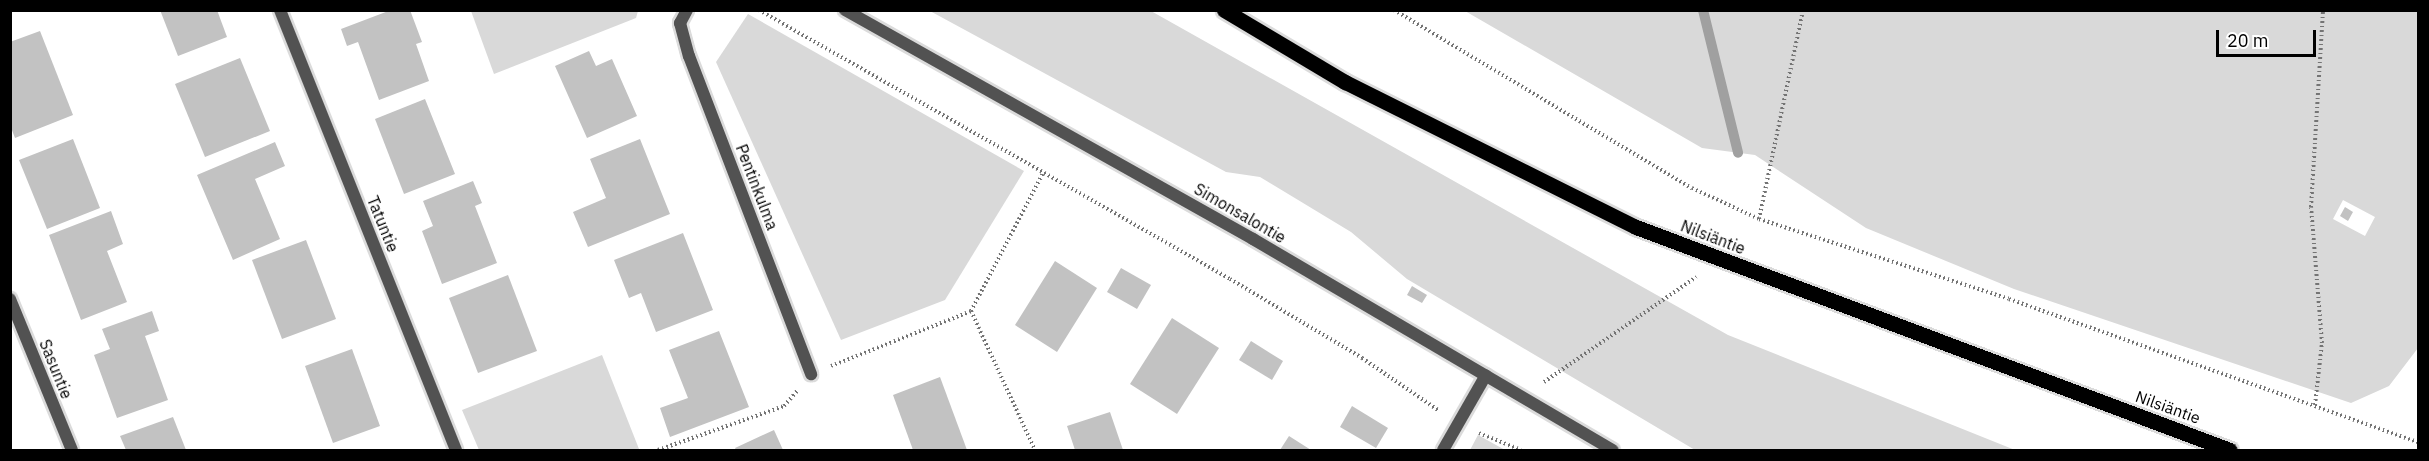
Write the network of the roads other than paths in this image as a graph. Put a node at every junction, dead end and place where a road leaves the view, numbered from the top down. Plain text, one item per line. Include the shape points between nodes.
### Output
1 (280, 10) edge
2 (687, 10) edge
3 (845, 10) edge
4 (1224, 10) edge
5 (10, 299) edge
6 (812, 374) road end
7 (1486, 375) junction
8 (2214, 443) junction
9 (72, 450) edge
10 (456, 450) edge
11 (1443, 450) edge
12 (1613, 450) edge
13 (2230, 450) edge
14 (2244, 450) edge

1 - 10 street, Tatuntie
2 - 6 street, Pentinkulma via 680,23 689,56
3 - 7 street, Simonsalontie via 1140,174
4 - 8 main road, Nilsiäntie via 1345,82 1636,227
5 - 9 street, Sasuntie
7 - 11 street
7 - 12 street, Simonsalontie
8 - 13 main road, Nilsiäntie
8 - 14 main road, Nilsiäntie

